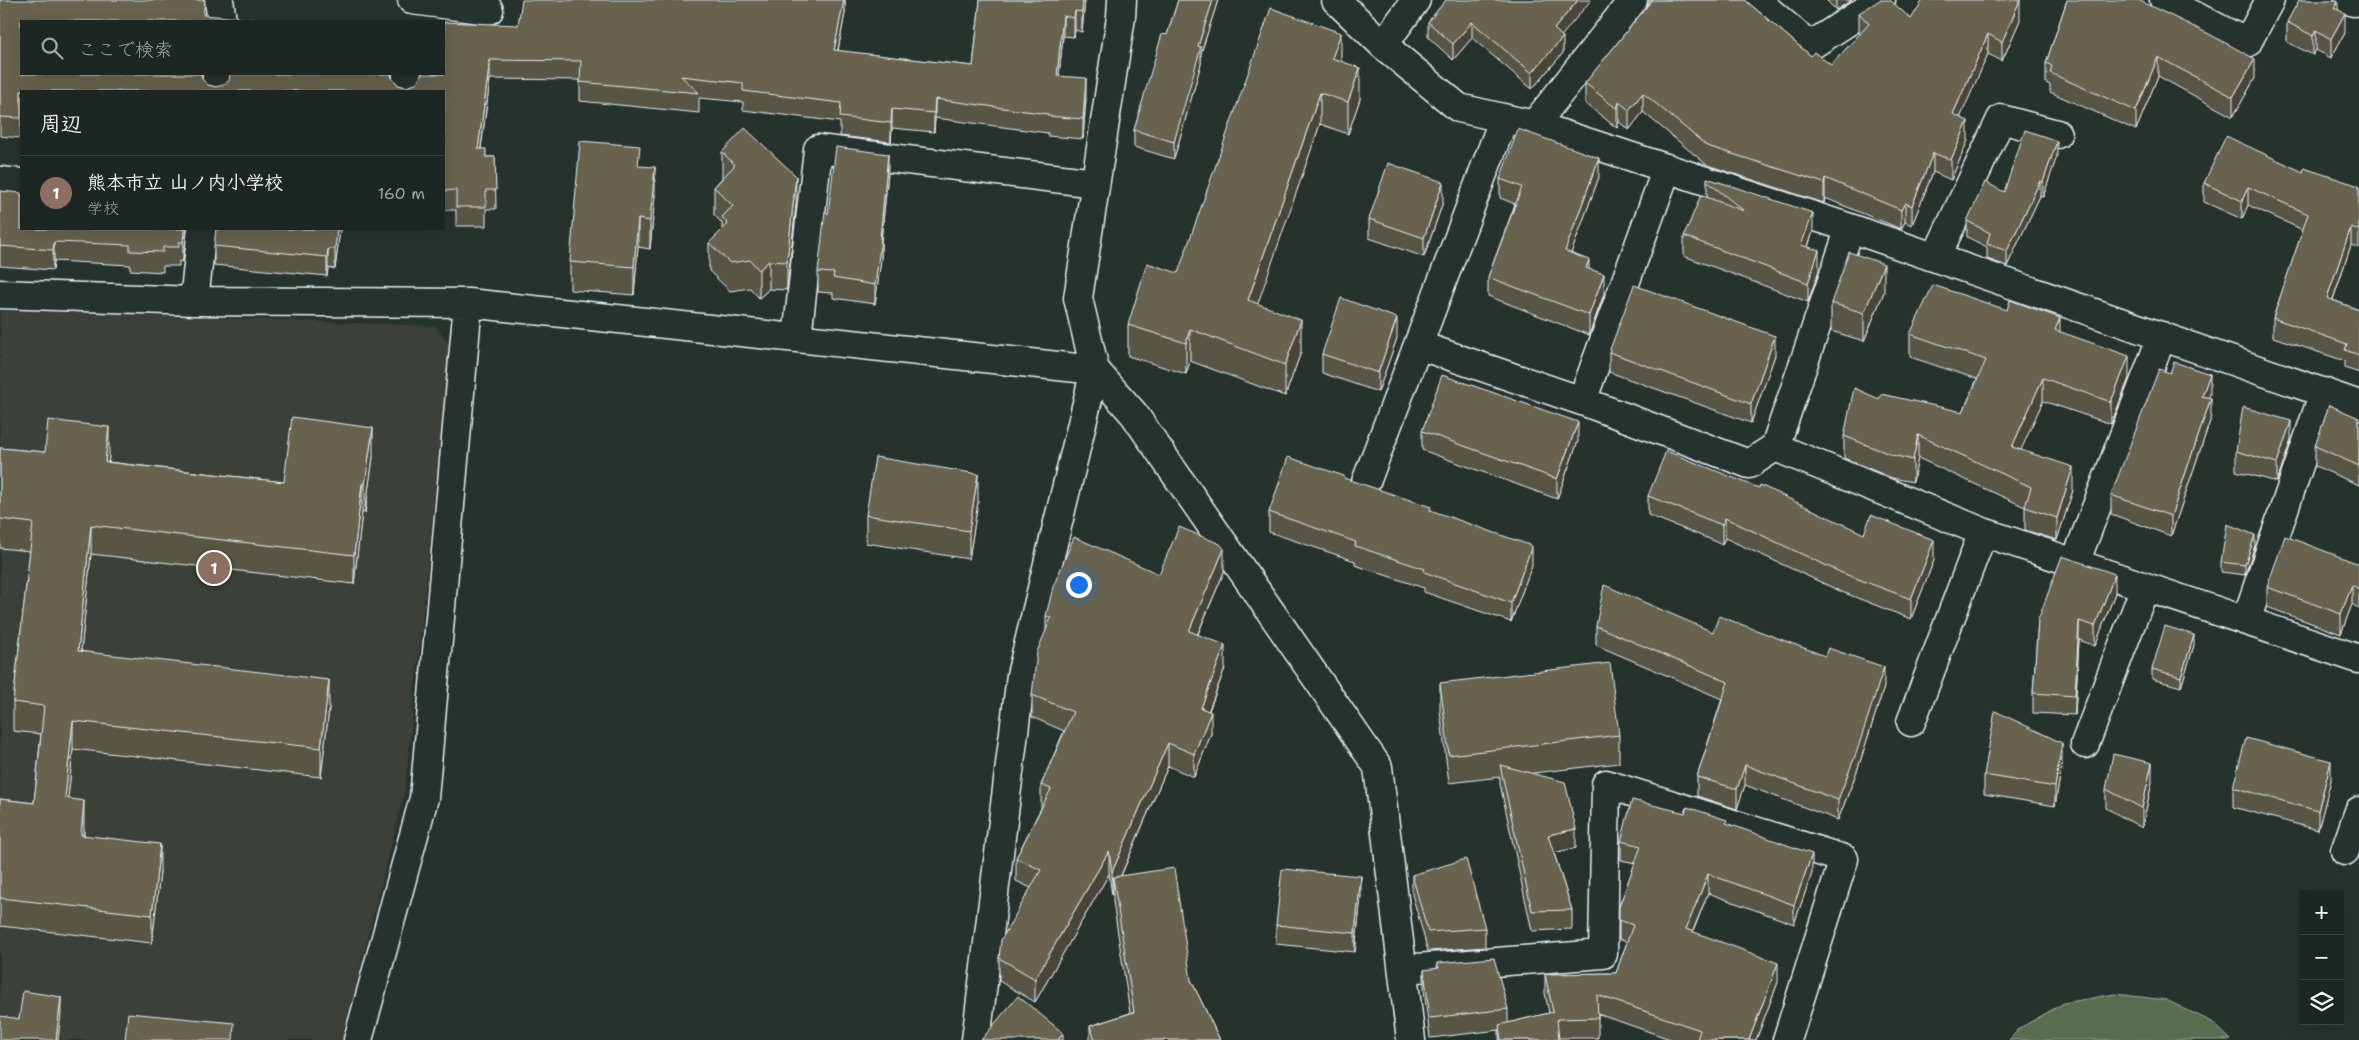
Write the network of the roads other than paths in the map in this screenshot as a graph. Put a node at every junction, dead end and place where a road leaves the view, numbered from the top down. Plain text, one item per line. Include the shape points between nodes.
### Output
1 (220, 0) edge
2 (412, 0) edge
3 (1122, 0) edge
4 (1336, 0) edge
5 (1416, 0) edge
6 (1632, 0) edge
7 (1756, 0) edge
8 (1881, 0) edge
9 (2164, 0) edge
10 (2270, 0) edge
11 (489, 10) dead end
12 (222, 20) edge
13 (1383, 45) junction
14 (217, 75) edge
15 (407, 75) edge
16 (216, 90) edge
17 (406, 90) edge
18 (1504, 118) junction
19 (1534, 125) junction
20 (2057, 134) dead end
21 (1668, 168) junction
22 (0, 181) edge
23 (20, 183) edge
24 (1095, 184) junction
25 (1850, 228) junction
26 (202, 230) edge
27 (1936, 257) junction
28 (0, 294) edge
29 (194, 301) junction
30 (468, 303) junction
31 (2162, 336) junction
32 (797, 338) junction
33 (1418, 345) junction
34 (1095, 370) junction
35 (2324, 392) junction
36 (1582, 401) junction
37 (2359, 405) edge
38 (1775, 447) junction
39 (1366, 482) dead end
40 (1983, 532) junction
41 (2076, 564) junction
42 (2145, 587) junction
43 (2246, 621) junction
44 (2359, 659) edge
45 (1911, 722) dead end
46 (2085, 744) dead end
47 (2359, 811) edge
48 (2345, 851) dead end
49 (1402, 969) junction
50 (358, 1040) edge
51 (976, 1040) edge
52 (1411, 1040) edge
53 (1787, 1040) edge

1 - 12 street
2 - 11 street
3 - 24 street
4 - 13 street
5 - 13 street
6 - 19 street
7 - 8 street via 1810,46
9 - 10 street via 2247,43
13 - 18 street via 1459,108
14 - 16 street
15 - 17 street
18 - 19 street
18 - 33 street
19 - 21 street
20 - 27 street via 2001,119
21 - 25 street
21 - 36 street
22 - 23 street
24 - 32 street via 818,149
24 - 34 street via 1078,298
25 - 27 street
25 - 38 street
26 - 29 street
27 - 31 street
28 - 29 street
29 - 30 street
30 - 32 street
30 - 50 street via 424,798
31 - 35 street
31 - 41 street
32 - 34 street
33 - 36 street
33 - 39 street
34 - 49 street via 1134,414 1378,767
34 - 51 street via 1021,675
35 - 37 street
35 - 43 street
36 - 38 street via 1749,464
38 - 40 street
40 - 41 street
40 - 45 street
41 - 42 street
42 - 43 street
42 - 46 street
43 - 44 street
47 - 48 street
49 - 52 street
49 - 53 street via 1603,954 1606,784 1844,859

